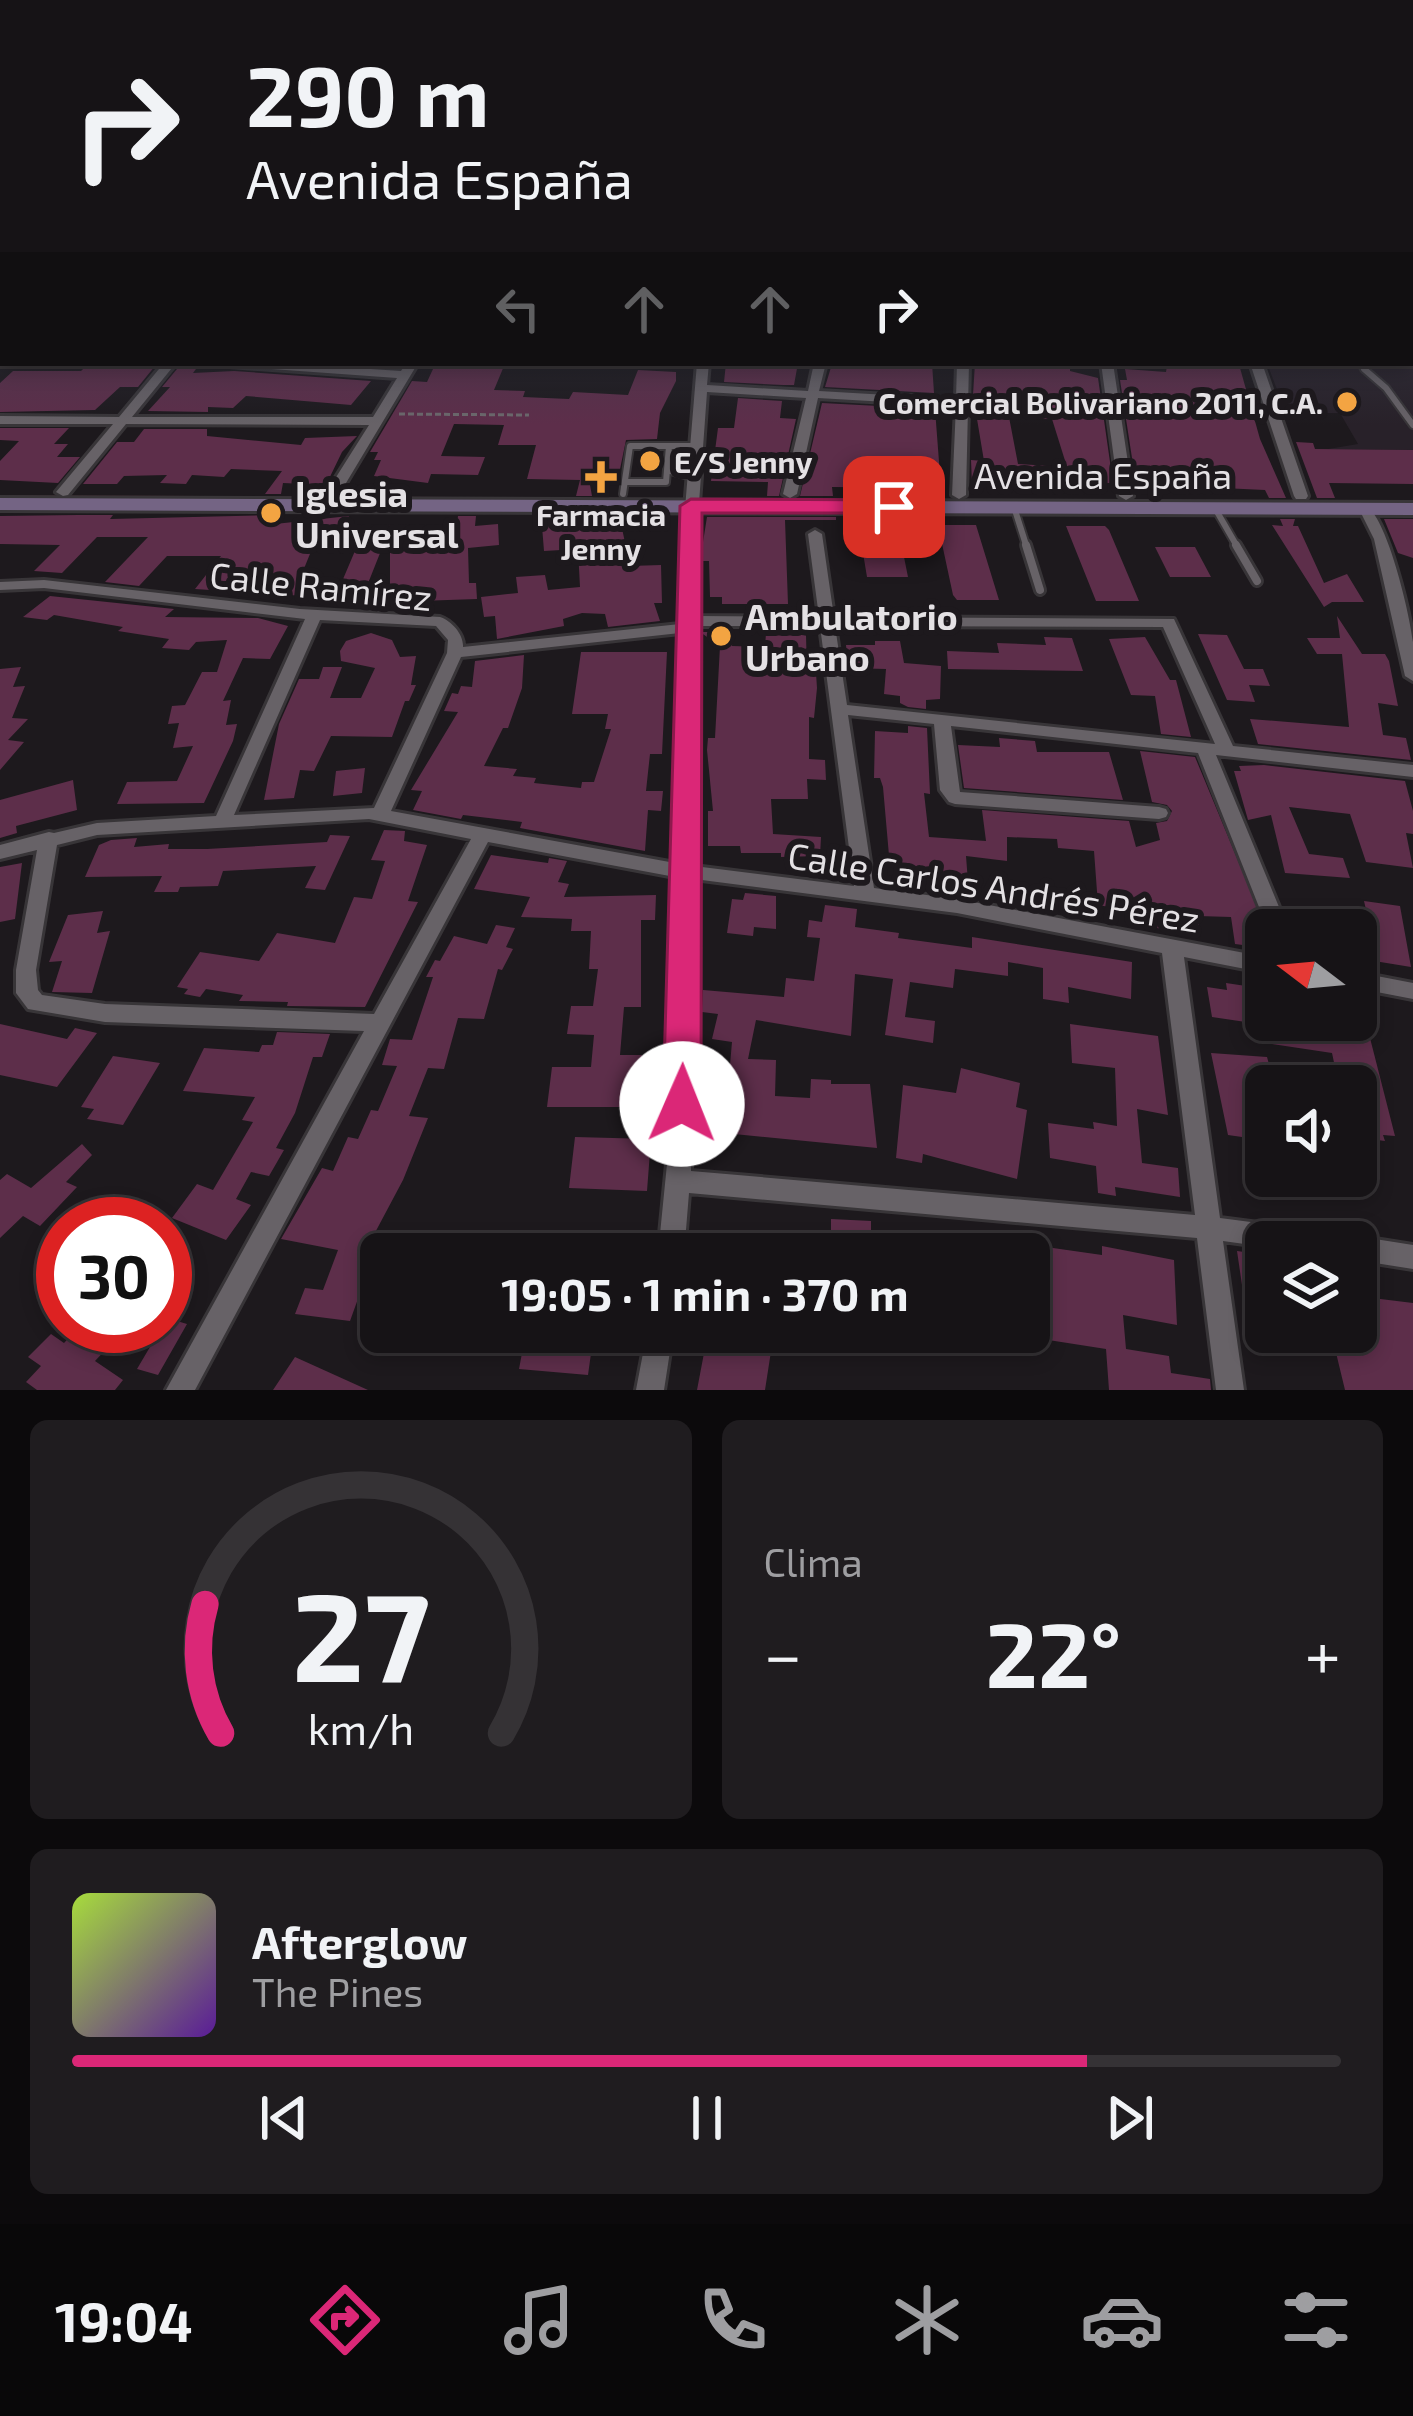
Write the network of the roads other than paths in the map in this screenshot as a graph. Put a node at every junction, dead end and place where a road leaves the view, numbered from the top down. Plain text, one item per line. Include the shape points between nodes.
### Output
1 (167, 366) edge
2 (318, 366) edge
3 (703, 366) edge
4 (819, 366) edge
5 (963, 366) edge
6 (1107, 366) edge
7 (1257, 366) edge
8 (1360, 366) edge
9 (408, 369) edge
10 (700, 388) junction
11 (813, 395) junction
12 (962, 403) junction
13 (379, 417) junction
14 (0, 420) edge
15 (122, 420) junction
16 (1413, 425) edge
17 (669, 446) junction
18 (695, 446) junction
19 (667, 470) junction
20 (624, 488) junction
21 (0, 492) edge
22 (63, 492) junction
23 (692, 492) junction
24 (332, 494) junction
25 (790, 494) junction
26 (959, 495) junction
27 (1126, 496) junction
28 (1301, 496) junction
29 (1413, 497) edge
30 (0, 504) edge
31 (1014, 507) junction
32 (1215, 508) junction
33 (1366, 509) junction
34 (1413, 509) edge
35 (815, 534) dead end
36 (1257, 581) dead end
37 (0, 586) edge
38 (1040, 590) dead end
39 (314, 615) junction
40 (828, 620) junction
41 (688, 625) junction
42 (455, 653) junction
43 (1413, 676) edge
44 (840, 709) junction
45 (942, 720) junction
46 (1205, 748) junction
47 (1227, 751) junction
48 (1413, 771) edge
49 (1159, 813) dead end
50 (380, 815) junction
51 (222, 822) junction
52 (483, 835) junction
53 (49, 838) junction
54 (0, 852) edge
55 (686, 872) junction
56 (865, 895) junction
57 (1269, 907) dead end
58 (1172, 948) junction
59 (1245, 960) edge
60 (1377, 984) edge
61 (1413, 991) edge
62 (381, 1023) junction
63 (678, 1181) junction
64 (1210, 1228) junction
65 (673, 1233) edge
66 (1245, 1233) edge
67 (1377, 1252) edge
68 (1413, 1257) edge
69 (656, 1353) edge
70 (180, 1390) edge
71 (650, 1390) edge
72 (1230, 1390) edge

1 - 15 street
2 - 9 street
3 - 10 street
4 - 11 street
5 - 12 street
6 - 27 street
7 - 28 street
8 - 16 lane
9 - 13 street
10 - 11 street
10 - 18 street
11 - 12 street
11 - 25 street
12 - 26 street
13 - 15 street
13 - 24 street
14 - 15 street
15 - 22 street
17 - 18 lane
17 - 19 lane
17 - 20 lane via 630,446
18 - 23 street
19 - 20 lane via 666,482
19 - 23 lane
20 - 23 main road, Avenida España
20 - 24 main road, Avenida España
21 - 22 main road, Avenida España
22 - 24 main road, Avenida España
23 - 25 main road, Avenida España
23 - 30 main road, Avenida España
23 - 31 main road, Avenida España
23 - 41 street
25 - 26 main road, Avenida España
26 - 27 main road, Avenida España
27 - 28 main road, Avenida España
28 - 29 main road, Avenida España
31 - 32 main road, Avenida España
31 - 38 lane
32 - 33 main road, Avenida España
32 - 36 lane
33 - 34 main road, Avenida España
33 - 43 street via 1381,539
35 - 40 street
37 - 39 street, Calle Ramírez via 44,584
39 - 42 street, Calle Ramírez via 440,622 455,639
39 - 51 street
40 - 41 street, Calle Ramírez
40 - 44 street
40 - 47 street, Calle Ramírez via 1169,622
41 - 42 street, Calle Ramírez
41 - 55 street
42 - 50 street
44 - 45 street
44 - 56 street
45 - 46 street
45 - 49 street via 955,798
46 - 47 street
46 - 57 street
47 - 48 street
50 - 51 street, Calle Carlos Andrés Pérez
50 - 52 street, Calle Carlos Andrés Pérez
51 - 53 street, Calle Carlos Andrés Pérez
52 - 55 street, Calle Carlos Andrés Pérez
52 - 62 street
53 - 54 street, Calle Carlos Andrés Pérez
53 - 62 street via 26,970 36,1003
55 - 56 street, Calle Carlos Andrés Pérez
55 - 63 street
56 - 58 street, Calle Carlos Andrés Pérez
58 - 59 street, Calle Carlos Andrés Pérez
58 - 64 street
60 - 61 street
62 - 70 street
63 - 64 street
63 - 65 street
64 - 66 street
64 - 72 street
67 - 68 street
69 - 71 street

